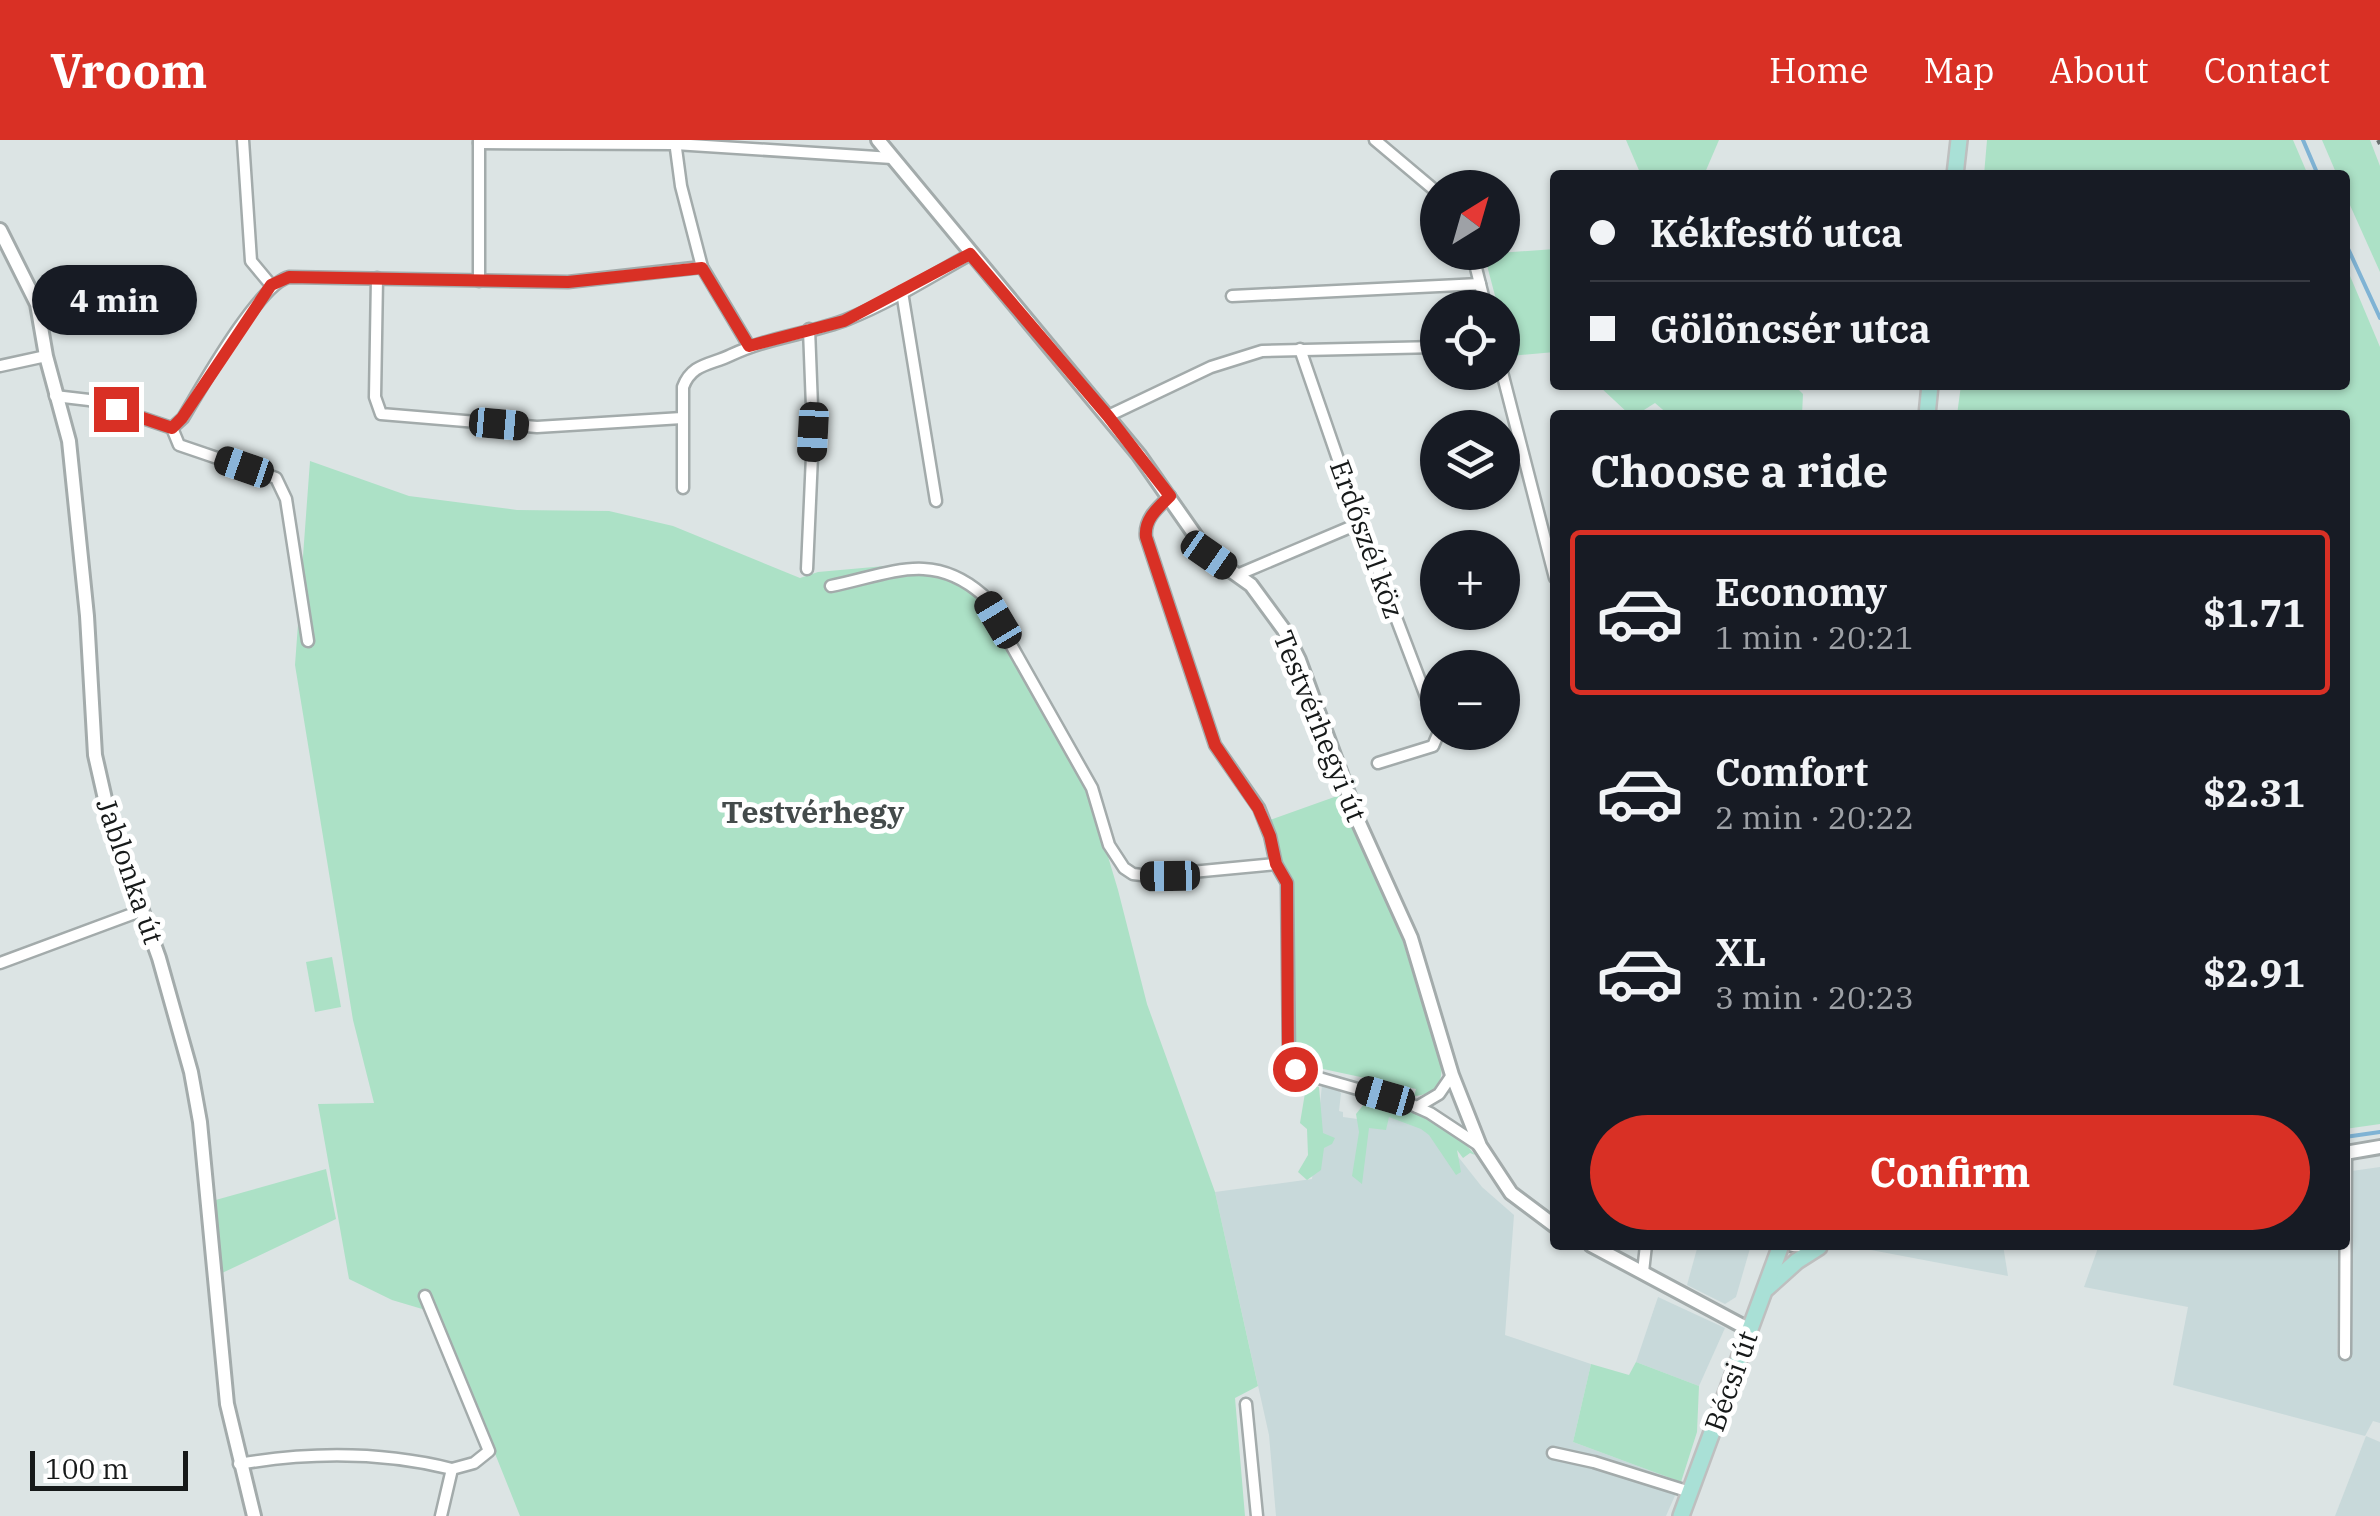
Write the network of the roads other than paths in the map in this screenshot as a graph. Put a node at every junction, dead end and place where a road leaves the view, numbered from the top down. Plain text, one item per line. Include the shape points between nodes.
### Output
1 (243, 140) edge
2 (878, 140) edge
3 (1374, 140) edge
4 (1960, 140) edge
5 (479, 141) edge
6 (675, 142) edge
7 (892, 158) junction
8 (1956, 170) edge
9 (1420, 178) edge
10 (0, 230) edge
11 (970, 254) junction
12 (702, 268) junction
13 (1476, 270) edge
14 (378, 278) junction
15 (479, 281) junction
16 (1480, 284) junction
17 (271, 285) junction
18 (1482, 290) edge
19 (902, 292) junction
20 (1232, 296) dead end
21 (808, 328) junction
22 (749, 346) junction
23 (1420, 347) edge
24 (1300, 348) junction
25 (46, 356) junction
26 (0, 366) edge
27 (1507, 390) edge
28 (55, 396) junction
29 (1108, 416) junction
30 (682, 418) junction
31 (172, 428) junction
32 (683, 488) dead end
33 (1170, 496) junction
34 (936, 501) dead end
35 (1360, 523) junction
36 (1550, 559) edge
37 (808, 569) dead end
38 (1237, 575) junction
39 (831, 586) dead end
40 (308, 641) dead end
41 (1420, 682) edge
42 (1420, 750) edge
43 (1378, 762) dead end
44 (1276, 864) junction
45 (143, 910) junction
46 (0, 963) edge
47 (1452, 1075) junction
48 (1417, 1107) junction
49 (1480, 1146) junction
50 (2380, 1147) edge
51 (2350, 1152) edge
52 (1550, 1222) edge
53 (1601, 1250) edge
54 (1645, 1250) edge
55 (1778, 1250) edge
56 (1814, 1250) edge
57 (2346, 1250) edge
58 (1643, 1272) junction
59 (1764, 1291) junction
60 (425, 1296) dead end
61 (1750, 1330) junction
62 (2345, 1354) dead end
63 (1246, 1404) dead end
64 (1552, 1453) dead end
65 (239, 1464) junction
66 (452, 1469) junction
67 (1690, 1492) junction
68 (254, 1516) edge
69 (442, 1516) edge
70 (1257, 1516) edge
71 (1681, 1516) edge

1 - 17 street via 251,261
2 - 7 street, Testvérhegyi út
3 - 9 street
4 - 8 main road
5 - 6 street
5 - 15 street
6 - 7 street
6 - 12 street
7 - 11 street, Testvérhegyi út
10 - 25 street, Jablonka út via 37,304
11 - 19 street
11 - 29 street, Testvérhegyi út
12 - 15 street via 609,280
12 - 22 street
13 - 16 street
14 - 15 street
14 - 17 street via 289,277
14 - 30 street via 375,397 381,414 537,427
16 - 18 street
16 - 20 street
17 - 31 street
19 - 21 street via 844,321
19 - 34 street
21 - 22 street
21 - 37 street
22 - 30 street via 688,374
23 - 24 street
24 - 29 street via 1220,364
24 - 35 street, Erdőszél köz
25 - 26 street
25 - 28 street, Jablonka út
27 - 36 street
28 - 31 street via 89,400
28 - 45 street, Jablonka út via 69,441 87,616 90,725 110,821
29 - 33 street, Testvérhegyi út
30 - 32 street
31 - 40 street via 179,445 276,478 286,498
33 - 38 street, Testvérhegyi út via 1209,555
33 - 44 street via 1149,520 1146,537 1215,745 1258,808
35 - 38 street
35 - 41 street, Erdőszél köz
38 - 47 street, Testvérhegyi út via 1263,598 1299,660 1352,807 1406,926
39 - 44 street via 928,566 983,595 1092,788 1109,845 1132,874
42 - 43 street, Erdőszél köz
44 - 48 street via 1288,889 1292,1066
45 - 46 street
45 - 65 street, Jablonka út via 197,1102 224,1385
47 - 48 street via 1440,1094
47 - 49 street, Testvérhegyi út
48 - 49 street
49 - 52 street, Testvérhegyi út via 1511,1193
50 - 51 street
53 - 58 street
54 - 58 street
55 - 59 main road, Bécsi út
56 - 59 main road
57 - 62 street
58 - 61 street
59 - 61 main road, Bécsi út
60 - 66 street via 489,1451
61 - 67 main road, Bécsi út
63 - 70 street
64 - 67 street
65 - 66 street via 320,1456
65 - 68 street, Jablonka út
66 - 69 street
67 - 71 main road, Bécsi út

